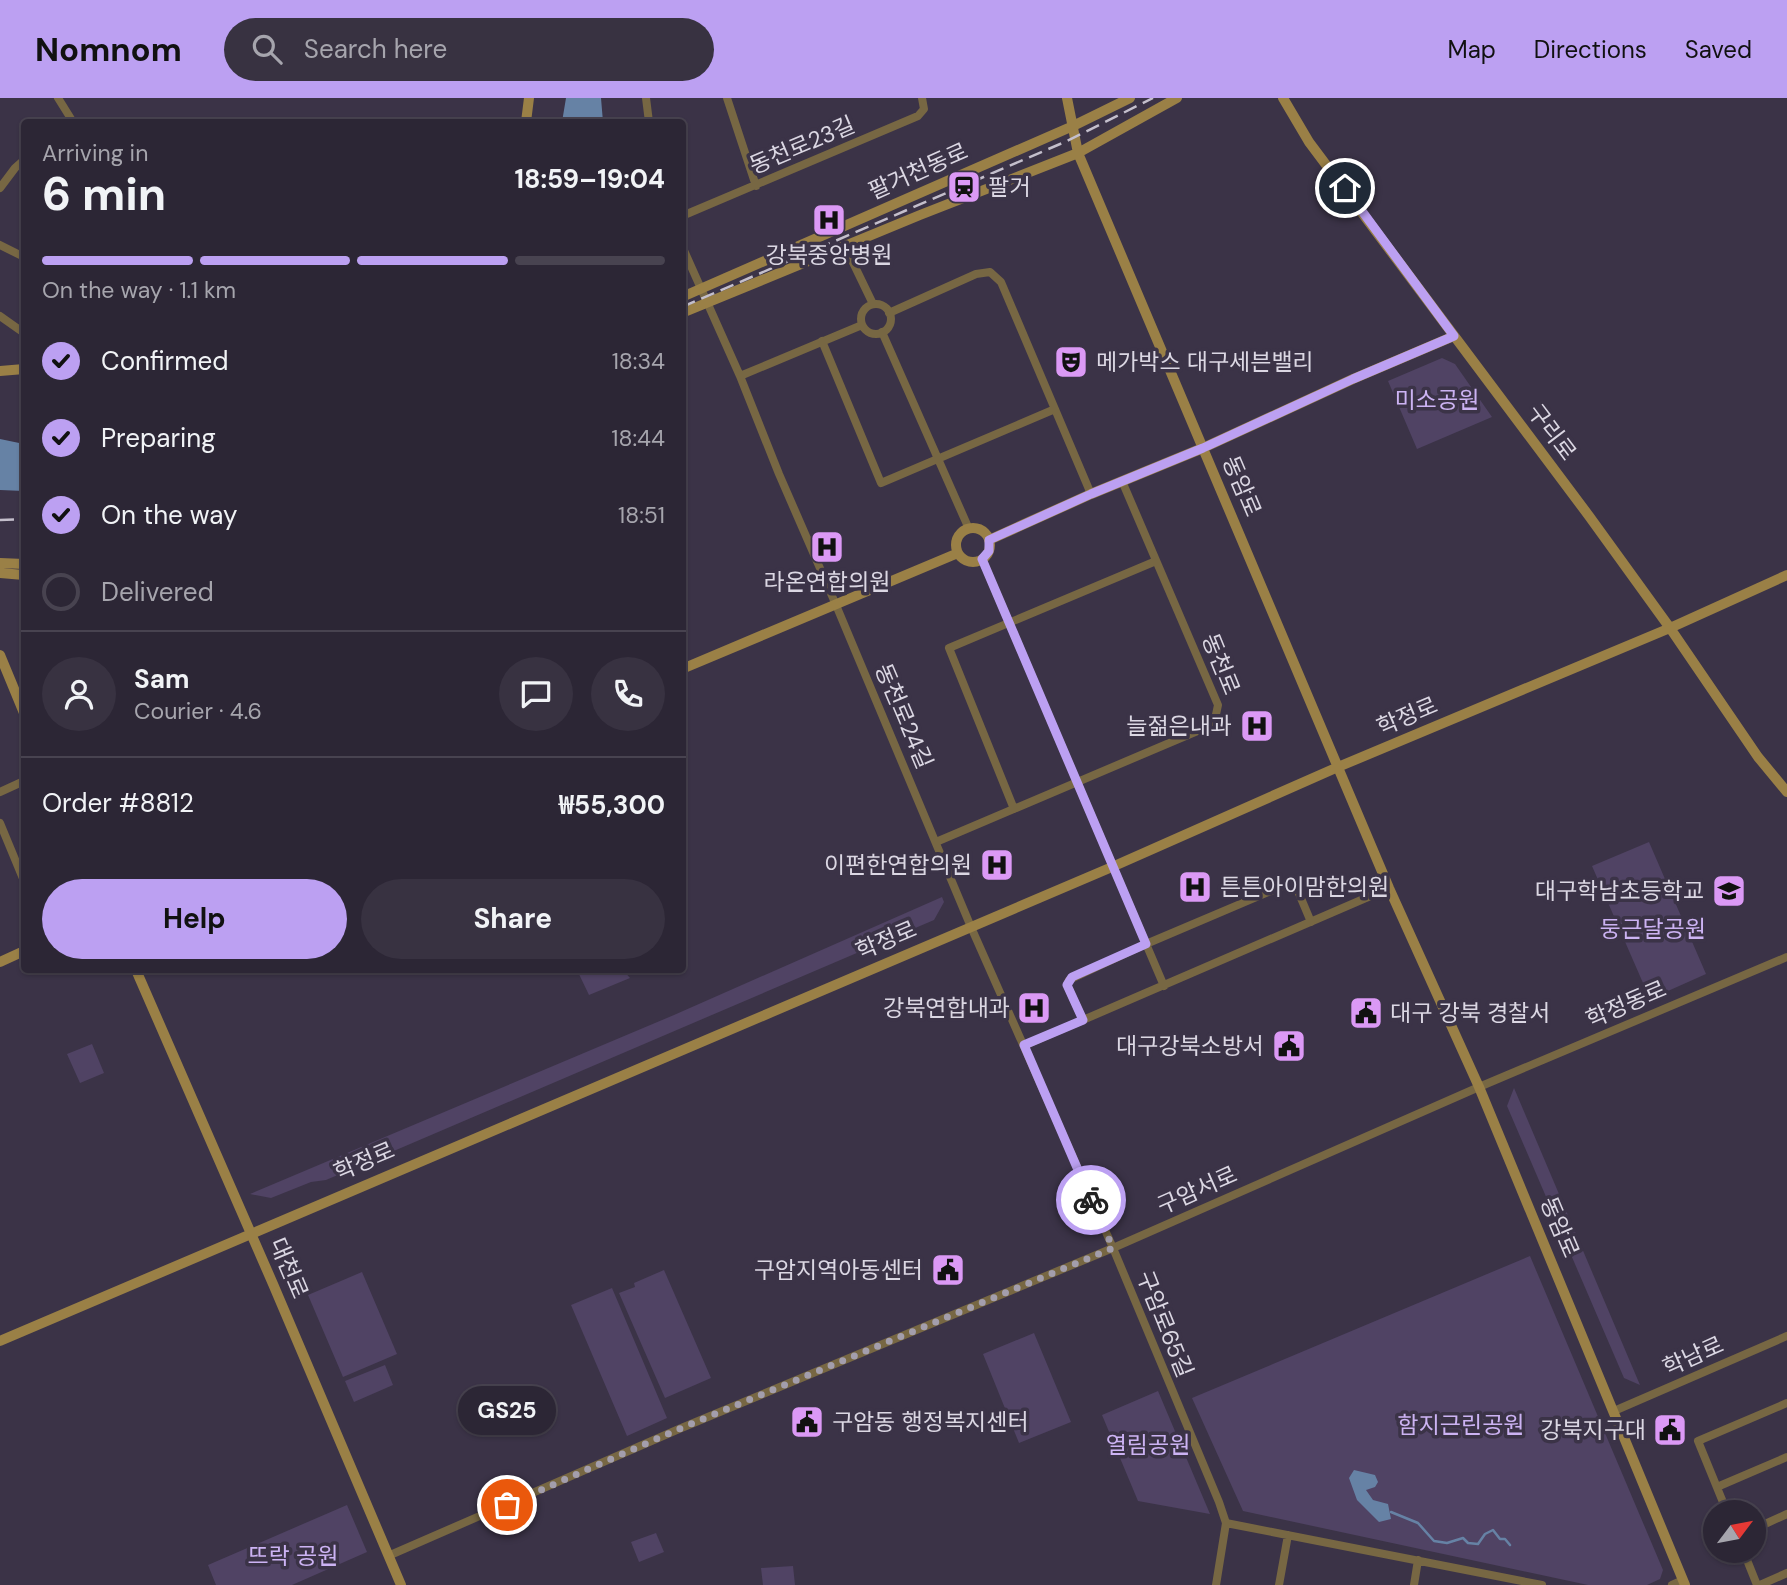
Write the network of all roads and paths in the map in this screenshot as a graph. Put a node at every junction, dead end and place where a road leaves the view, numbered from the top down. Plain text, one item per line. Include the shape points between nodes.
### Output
1 (58, 98) edge
2 (529, 98) edge
3 (646, 98) edge
4 (727, 98) edge
5 (922, 98) edge
6 (1067, 98) edge
7 (1130, 98) edge
8 (1177, 98) edge
9 (1283, 98) edge
10 (71, 119) edge
11 (526, 119) edge
12 (649, 119) edge
13 (1073, 127) junction
14 (1078, 153) junction
15 (21, 162) edge
16 (756, 186) junction
17 (0, 188) edge
18 (686, 214) edge
19 (0, 245) edge
20 (845, 246) junction
21 (686, 255) edge
22 (21, 256) edge
23 (701, 288) junction
24 (686, 296) edge
25 (707, 303) junction
26 (873, 304) junction
27 (686, 311) edge
28 (889, 313) junction
29 (0, 316) edge
30 (862, 325) junction
31 (21, 331) edge
32 (883, 332) junction
33 (1454, 336) junction
34 (822, 341) junction
35 (21, 369) edge
36 (0, 371) edge
37 (740, 376) junction
38 (1055, 409) junction
39 (1203, 448) junction
40 (937, 459) junction
41 (1122, 481) junction
42 (1091, 494) junction
43 (969, 529) junction
44 (989, 540) junction
45 (958, 553) junction
46 (982, 559) junction
47 (1156, 561) junction
48 (0, 563) edge
49 (21, 564) edge
50 (0, 573) edge
51 (21, 575) edge
52 (1787, 575) edge
53 (836, 605) junction
54 (1009, 623) junction
55 (1670, 628) junction
56 (0, 655) edge
57 (686, 667) edge
58 (21, 705) edge
59 (1338, 767) junction
60 (1076, 782) junction
61 (21, 783) edge
62 (0, 792) edge
63 (1787, 792) edge
64 (1014, 809) junction
65 (0, 823) edge
66 (936, 842) junction
67 (1112, 867) junction
68 (21, 874) edge
69 (1389, 888) junction
70 (1311, 922) junction
71 (971, 927) junction
72 (1146, 944) junction
73 (21, 952) edge
74 (1787, 957) edge
75 (1, 960) edge
76 (137, 973) edge
77 (1164, 986) junction
78 (1083, 1020) junction
79 (1024, 1045) junction
80 (1479, 1087) junction
81 (250, 1232) junction
82 (1113, 1248) junction
83 (1787, 1336) edge
84 (0, 1341) edge
85 (1787, 1403) edge
86 (1614, 1411) junction
87 (1787, 1457) edge
88 (1717, 1487) junction
89 (1722, 1500) edge
90 (1787, 1514) edge
91 (1226, 1523) junction
92 (1766, 1524) edge
93 (1288, 1535) junction
94 (388, 1556) junction
95 (1418, 1560) junction
96 (1749, 1563) edge
97 (1787, 1573) edge
98 (1684, 1582) edge
99 (401, 1585) edge
100 (1216, 1585) edge
101 (1279, 1585) edge
102 (1414, 1585) edge
103 (1542, 1585) edge
104 (1672, 1585) edge
105 (1758, 1585) edge

1 - 10 street
2 - 11 main road
3 - 12 street
4 - 16 street
5 - 16 street, 동천로23길 via 924,108 918,116
6 - 13 main road, 동암로
7 - 13 main road, 팔거천동로
8 - 14 main road, 팔거천동로
9 - 33 main road, 구리로 via 1309,142
13 - 14 main road, 동암로
13 - 23 main road, 팔거천동로
14 - 20 main road, 팔거천동로
14 - 39 main road, 동암로
15 - 17 street
16 - 18 street, 동천로23길
19 - 22 street
20 - 25 main road, 팔거천동로
20 - 26 street
21 - 23 street
23 - 24 main road, 팔거천동로
23 - 25 street
25 - 27 main road, 팔거천동로
25 - 37 street
26 - 28 street
26 - 30 street via 863,312
28 - 32 street via 890,324
28 - 38 street via 990,272 1001,282
29 - 31 street
30 - 32 street via 873,333
30 - 34 street
32 - 40 street
33 - 39 main road
33 - 55 main road, 구리로
34 - 37 street
34 - 40 street via 881,483
35 - 36 main road
37 - 53 street
38 - 40 street
38 - 42 street
39 - 41 main road
39 - 59 main road, 동암로
40 - 43 street
41 - 42 main road
41 - 47 street, 동천로
42 - 44 main road
43 - 44 main road via 983,531
43 - 45 main road via 958,537
44 - 46 main road via 989,551
45 - 46 main road via 972,562
45 - 53 main road
46 - 54 street
47 - 54 street
47 - 60 street, 동천로 via 1218,705 1217,716 1214,724
48 - 49 main road
50 - 51 main road
52 - 55 main road, 학정로
53 - 57 main road
53 - 66 street, 동천로24길
54 - 60 street
54 - 64 street via 950,648
55 - 59 main road, 학정로
55 - 63 main road, 구리로
56 - 58 main road
59 - 67 main road, 학정로
59 - 69 main road, 동암로
60 - 64 street
60 - 67 street
61 - 62 street
64 - 66 street
65 - 68 street
66 - 71 street, 동천로24길
67 - 71 main road, 학정로
67 - 72 street
69 - 70 street
69 - 80 main road, 동암로
70 - 72 street via 1292,882
70 - 77 street
71 - 79 street, 구암로65길
71 - 81 main road, 학정로
72 - 77 street
72 - 78 street via 1069,980 1067,985
73 - 75 main road
74 - 80 street, 학정동로
76 - 81 main road, 대천로
77 - 78 street
78 - 79 street
79 - 82 street, 구암로65길
80 - 82 street, 구암서로
80 - 86 main road, 동암로
81 - 84 main road, 학정로
81 - 94 main road, 대천로
82 - 91 street, 구암로65길
82 - 94 street, 구암서로
83 - 86 street, 학남로
85 - 88 street via 1698,1441
86 - 98 main road, 동암로
87 - 88 street
88 - 89 street
90 - 92 street
91 - 93 street
91 - 100 street, 구암로65길
93 - 95 street
93 - 101 street
94 - 99 main road, 대천로
95 - 102 street
95 - 103 street
96 - 105 street
97 - 105 street
98 - 104 street

